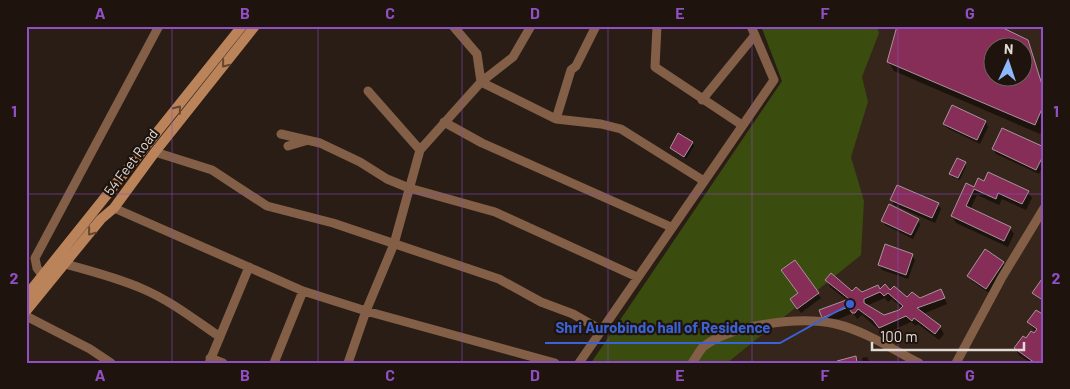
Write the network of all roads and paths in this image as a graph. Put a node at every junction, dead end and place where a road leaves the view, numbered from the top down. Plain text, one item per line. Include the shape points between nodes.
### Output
1 (159, 26) edge
2 (242, 26) edge
3 (256, 26) edge
4 (453, 26) edge
5 (531, 26) edge
6 (596, 26) edge
7 (657, 26) edge
8 (753, 31) edge
9 (481, 82) junction
10 (368, 91) dead end
11 (702, 100) junction
12 (556, 119) junction
13 (444, 122) junction
14 (742, 125) junction
15 (281, 134) dead end
16 (308, 140) junction
17 (288, 146) dead end
18 (420, 150) junction
19 (155, 152) junction
20 (704, 180) junction
21 (409, 188) junction
22 (114, 208) junction
23 (1044, 208) edge
24 (671, 228) junction
25 (394, 244) junction
26 (65, 264) junction
27 (249, 267) junction
28 (43, 276) junction
29 (637, 277) junction
30 (304, 291) junction
31 (26, 296) edge
32 (366, 311) junction
33 (26, 312) edge
34 (26, 316) edge
35 (601, 330) junction
36 (220, 337) junction
37 (210, 360) edge
38 (111, 363) edge
39 (223, 363) edge
40 (274, 363) edge
41 (348, 363) edge
42 (555, 363) edge
43 (579, 363) edge
44 (692, 363) edge
45 (919, 363) edge
46 (956, 363) edge

1 - 28 street via 35,258
28 -> 2 street, 54 Feet Road
3 -> 19 street, 54 Feet Road
4 - 9 street via 477,54
5 - 9 street via 513,57
6 - 12 street via 571,70
7 - 11 street via 655,67
8 - 11 street
8 - 14 street via 774,80
9 - 12 street
9 - 13 street
10 - 18 street
11 - 14 street
12 - 20 street via 621,129
13 - 18 street
13 - 24 street via 482,143
14 - 20 street
15 - 16 street
16 - 17 street
16 - 21 street via 352,158
18 - 21 street
19 - 22 street, 54 Feet Road
19 - 25 street via 212,170 268,206
20 - 24 street
21 - 25 street
21 - 29 street via 495,212
22 -> 26 street, 54 Feet Road via 100,219
22 - 27 street
23 - 46 street
24 - 29 street
25 - 32 street
25 - 35 street via 499,279
26 - 33 street, 54 Feet Road
26 - 36 street via 144,289 176,306
27 - 30 street
27 - 36 street
28 - 31 street, 54 Feet Road
29 - 35 street
30 - 32 street
30 - 40 street
32 - 41 street
32 - 42 street
34 - 38 street
35 - 43 street
36 - 37 street
37 - 39 street
44 - 45 street via 703,348 733,332 807,320 837,324

